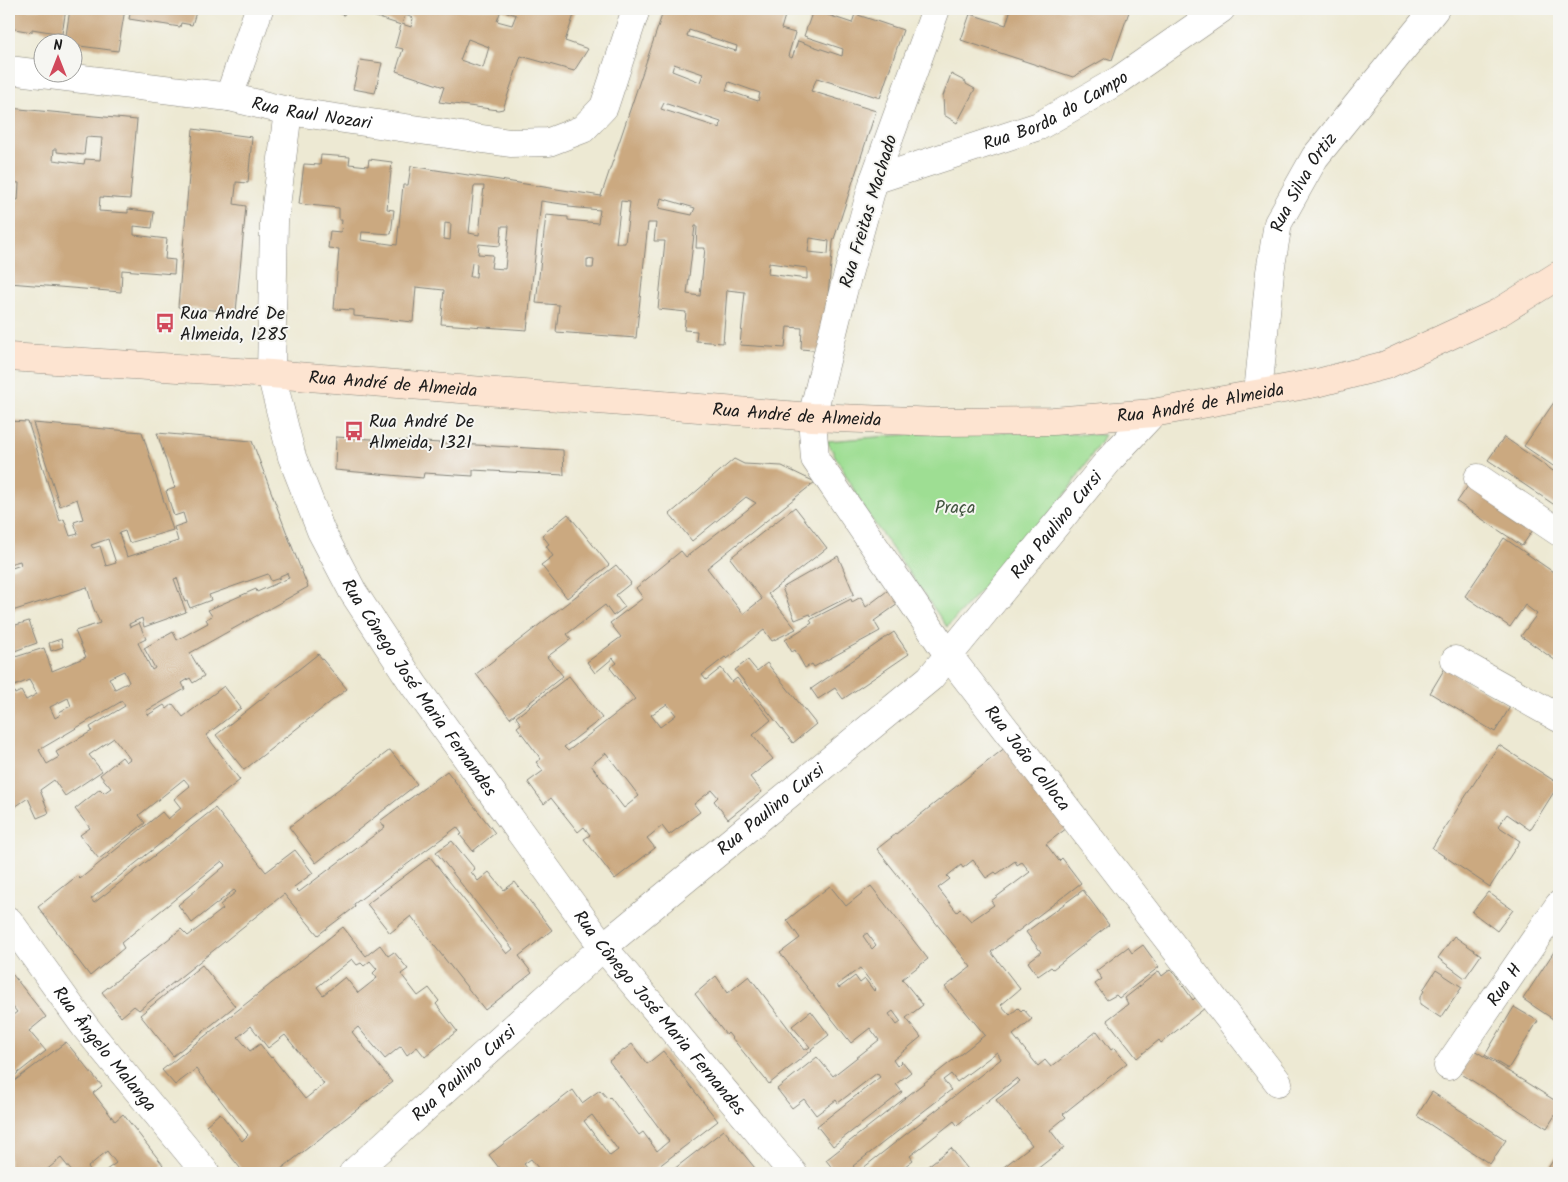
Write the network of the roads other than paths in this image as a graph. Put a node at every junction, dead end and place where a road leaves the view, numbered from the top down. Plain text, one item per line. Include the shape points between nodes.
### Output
1 (259, 9) edge
2 (636, 9) edge
3 (936, 9) edge
4 (1221, 9) edge
5 (1434, 9) edge
6 (9, 70) edge
7 (228, 97) junction
8 (288, 111) junction
9 (874, 180) junction
10 (1559, 275) edge
11 (9, 357) edge
12 (271, 374) junction
13 (1258, 392) junction
14 (1153, 413) junction
15 (812, 417) junction
16 (1478, 478) dead end
17 (1559, 532) edge
18 (949, 656) junction
19 (1456, 660) dead end
20 (1559, 718) edge
21 (1559, 905) edge
22 (9, 920) edge
23 (603, 947) junction
24 (1448, 1066) dead end
25 (1278, 1082) dead end
26 (206, 1173) edge
27 (353, 1173) edge
28 (793, 1173) edge

1 - 7 street
2 - 8 street, Rua Raul Nozari via 604,107 583,129 548,142 510,143
3 - 9 street, Rua Freitas Machado
4 - 9 street, Rua Borda do Campo via 1119,80 1039,126
5 - 13 street, Rua Silva Ortiz via 1315,156 1278,223
6 - 7 street, Rua Raul Nozari
7 - 8 street, Rua Raul Nozari
8 - 12 street, Rua Cônego José Maria Fernandes via 274,222
9 - 15 street, Rua Freitas Machado
10 - 13 main road, Rua André de Almeida via 1498,313 1386,365 1321,382
11 - 12 main road, Rua André de Almeida
12 - 15 main road, Rua André de Almeida
12 - 23 street, Rua Cônego José Maria Fernandes via 292,457 322,531 353,592 414,686
13 - 14 main road, Rua André de Almeida
14 - 15 main road, Rua André de Almeida via 1015,422
14 - 18 street, Rua Paulino Cursi via 1110,458
15 - 18 street, Rua João Colloca via 815,458
16 - 17 street
18 - 23 street, Rua Paulino Cursi via 930,678
18 - 25 street, Rua João Colloca
19 - 20 street
21 - 24 street, Rua H
22 - 26 street, Rua Ângelo Malanga via 86,1028
23 - 27 street, Rua Paulino Cursi
23 - 28 street, Rua Cônego José Maria Fernandes

